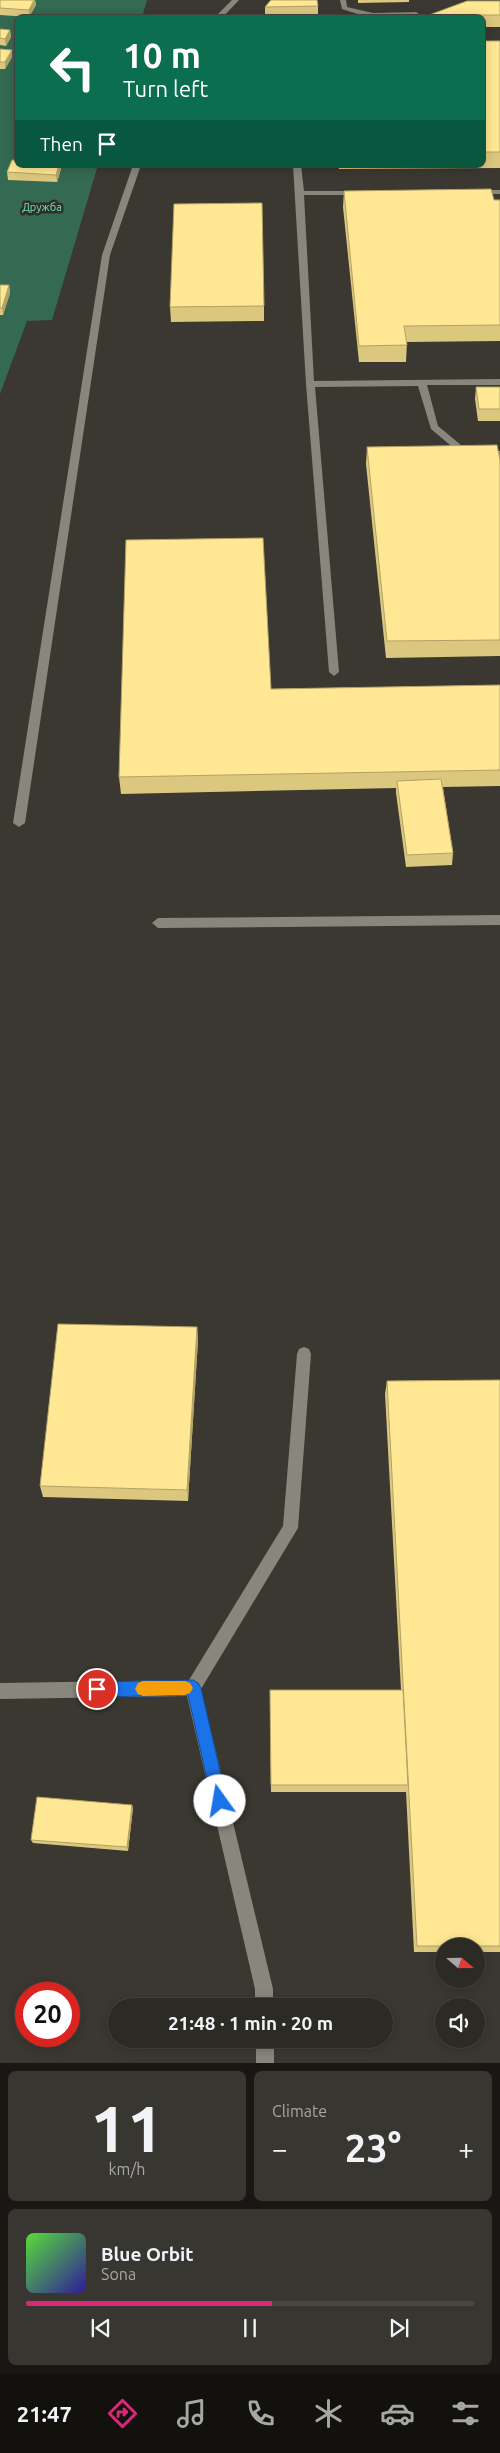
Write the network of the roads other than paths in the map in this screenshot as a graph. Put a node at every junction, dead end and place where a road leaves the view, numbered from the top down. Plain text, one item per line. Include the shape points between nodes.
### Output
1 (236, 0) edge
2 (343, 0) edge
3 (416, 14) edge
4 (220, 15) edge
5 (369, 15) edge
6 (394, 15) edge
7 (137, 167) edge
8 (297, 167) edge
9 (462, 192) edge
10 (500, 192) edge
11 (300, 193) junction
12 (366, 193) edge
13 (422, 382) junction
14 (500, 382) edge
15 (310, 384) junction
16 (500, 454) edge
17 (334, 672) dead end
18 (19, 822) dead end
19 (500, 920) edge
20 (158, 923) dead end
21 (304, 1354) dead end
22 (193, 1688) junction
23 (0, 1691) edge
24 (264, 1998) edge
25 (265, 2048) edge
26 (265, 2063) edge

1 - 4 lane
2 - 5 lane via 344,8
3 - 6 lane
7 - 18 lane via 106,255
8 - 11 lane
9 - 10 lane
11 - 12 lane
11 - 15 lane
13 - 14 lane
13 - 15 lane
13 - 16 lane via 434,427 465,453
15 - 17 lane
19 - 20 lane
21 - 22 lane via 290,1528
22 - 23 lane
22 - 24 lane
25 - 26 lane

